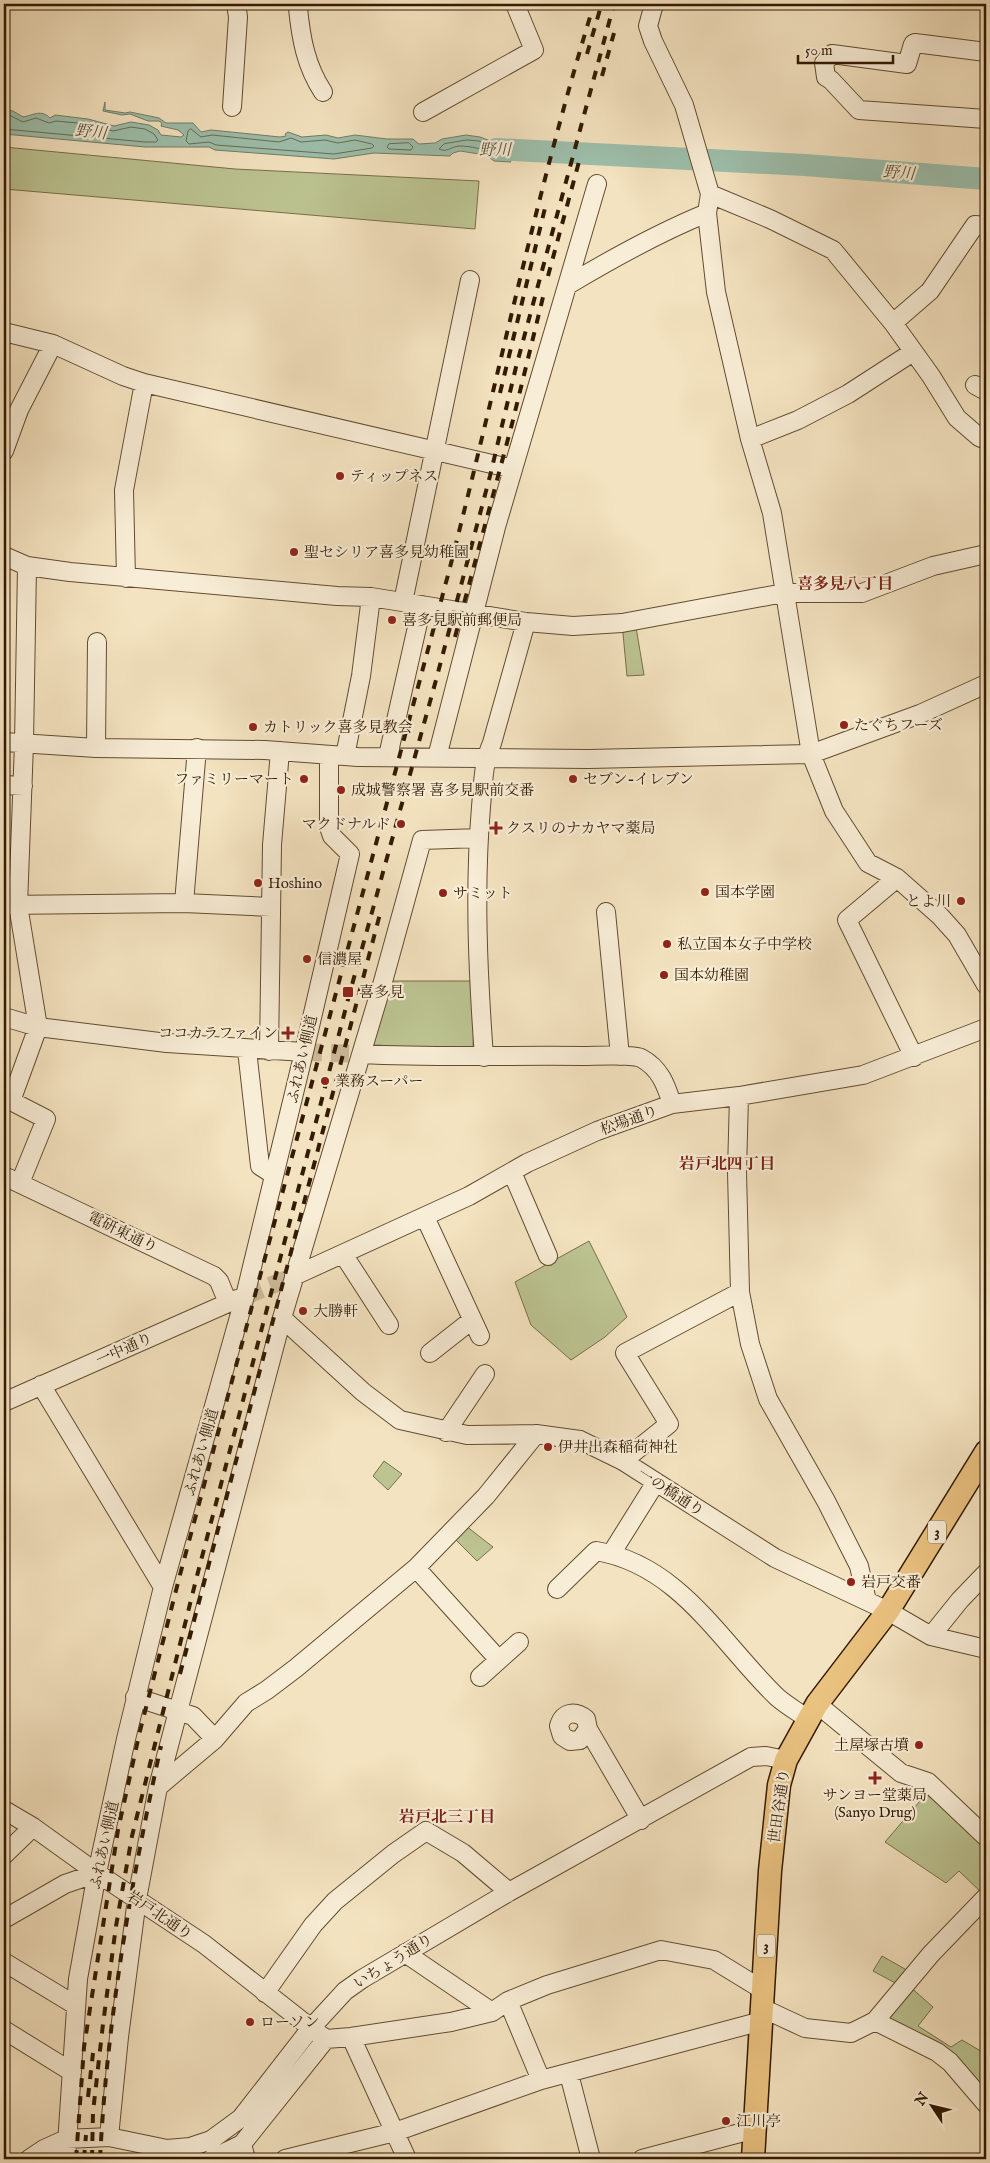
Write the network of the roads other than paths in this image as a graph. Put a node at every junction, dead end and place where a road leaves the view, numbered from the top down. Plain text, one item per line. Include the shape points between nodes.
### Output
1 (236, 4) edge
2 (300, 4) edge
3 (515, 4) edge
4 (650, 4) edge
5 (986, 52) edge
6 (323, 92) dead end
7 (986, 104) edge
8 (232, 107) dead end
9 (423, 112) dead end
10 (986, 119) edge
11 (597, 184) dead end
12 (709, 192) junction
13 (707, 213) junction
14 (986, 226) edge
15 (470, 280) dead end
16 (568, 285) junction
17 (893, 323) junction
18 (4, 332) edge
19 (53, 344) junction
20 (913, 352) junction
21 (144, 383) junction
22 (750, 439) junction
23 (986, 440) edge
24 (4, 451) edge
25 (435, 451) junction
26 (513, 469) junction
27 (986, 554) edge
28 (4, 556) edge
29 (27, 566) junction
30 (126, 578) junction
31 (784, 593) junction
32 (371, 597) junction
33 (403, 602) junction
34 (422, 605) junction
35 (474, 614) junction
36 (526, 622) junction
37 (97, 642) dead end
38 (986, 684) edge
39 (4, 742) edge
40 (24, 744) junction
41 (96, 748) junction
42 (197, 748) junction
43 (280, 750) junction
44 (811, 754) junction
45 (337, 756) junction
46 (388, 756) junction
47 (437, 757) junction
48 (486, 757) junction
49 (4, 785) edge
50 (23, 786) junction
51 (479, 838) junction
52 (897, 878) junction
53 (184, 903) junction
54 (11, 905) edge
55 (271, 907) junction
56 (606, 912) dead end
57 (986, 985) edge
58 (4, 1017) edge
59 (38, 1027) junction
60 (986, 1028) edge
61 (247, 1050) junction
62 (269, 1051) junction
63 (304, 1052) junction
64 (362, 1054) junction
65 (620, 1056) junction
66 (914, 1056) junction
67 (484, 1057) junction
68 (739, 1096) junction
69 (672, 1104) junction
70 (512, 1172) junction
71 (274, 1175) junction
72 (12, 1180) edge
73 (426, 1217) junction
74 (343, 1254) junction
75 (548, 1256) dead end
76 (294, 1276) junction
77 (740, 1292) junction
78 (244, 1296) junction
79 (228, 1303) junction
80 (282, 1318) junction
81 (472, 1320) junction
82 (389, 1325) dead end
83 (480, 1336) dead end
84 (430, 1353) dead end
85 (485, 1374) dead end
86 (41, 1386) junction
87 (4, 1402) edge
88 (446, 1432) junction
89 (536, 1434) junction
90 (986, 1452) edge
91 (623, 1461) junction
92 (656, 1482) junction
93 (610, 1554) junction
94 (416, 1568) junction
95 (986, 1573) edge
96 (162, 1587) junction
97 (557, 1589) dead end
98 (867, 1601) junction
99 (888, 1611) junction
100 (931, 1636) junction
101 (518, 1642) dead end
102 (986, 1649) edge
103 (499, 1660) junction
104 (480, 1676) dead end
105 (136, 1697) junction
106 (179, 1710) junction
107 (812, 1711) junction
108 (588, 1729) dead end
109 (215, 1739) junction
110 (786, 1760) junction
111 (158, 1787) junction
112 (4, 1810) edge
113 (641, 1820) junction
114 (33, 1827) junction
115 (986, 1837) edge
116 (4, 1855) edge
117 (97, 1874) junction
118 (509, 1892) junction
119 (986, 1897) edge
120 (137, 1899) junction
121 (4, 1919) edge
122 (405, 1953) junction
123 (4, 1962) edge
124 (265, 1993) junction
125 (508, 2002) junction
126 (75, 2005) junction
127 (762, 2006) junction
128 (492, 2012) junction
129 (875, 2020) junction
130 (311, 2028) junction
131 (4, 2030) edge
132 (351, 2037) junction
133 (326, 2039) junction
134 (72, 2072) junction
135 (569, 2074) junction
136 (541, 2080) junction
137 (986, 2104) edge
138 (755, 2130) junction
139 (395, 2132) junction
140 (109, 2137) junction
141 (66, 2138) junction
142 (244, 2151) edge
143 (29, 2159) edge
144 (66, 2159) edge
145 (211, 2159) edge
146 (285, 2159) edge
147 (407, 2159) edge
148 (591, 2159) edge
149 (642, 2159) edge
150 (754, 2159) edge

1 - 8 street via 238,17
2 - 6 street via 301,39 314,78
3 - 9 street via 534,50
4 - 12 street via 648,26 684,105
5 - 10 street via 915,42 907,64 832,54 824,63 826,77 859,110
7 - 10 street
11 - 16 street
12 - 13 street
12 - 17 street via 833,250
13 - 16 street via 670,228
13 - 22 street via 716,292
14 - 17 street via 975,225 930,291
15 - 25 street
16 - 26 street
17 - 20 street
18 - 19 street
19 - 21 street
19 - 24 street via 19,410
20 - 22 street via 848,394 798,420
20 - 23 street via 956,418
21 - 25 street
21 - 30 street via 124,490
22 - 31 street via 772,513
25 - 26 street
25 - 33 street
26 - 35 street
27 - 31 street via 933,566 862,593
28 - 29 street
29 - 30 street
29 - 40 street
30 - 32 street
31 - 36 street via 622,623 572,626
31 - 44 street
32 - 33 street
32 - 45 street via 361,676
33 - 34 street
34 - 35 street
34 - 46 street
35 - 36 street
35 - 47 street
36 - 48 street
37 - 41 street
38 - 44 street via 920,714
39 - 40 street
40 - 41 street
40 - 50 street
41 - 42 street
42 - 43 street
42 - 53 street
43 - 45 street
43 - 55 street via 272,845
44 - 48 street via 589,759
44 - 52 street via 834,811 868,863
45 - 46 street
45 - 63 street, ふれあい側道 via 329,827 332,836 350,854
46 - 47 street
47 - 48 street
48 - 51 street
49 - 50 street
50 - 54 street
51 - 64 street via 422,840
51 - 67 street via 478,974
52 - 57 street via 957,935
52 - 66 street via 847,920
53 - 54 street
53 - 55 street
54 - 59 street
55 - 62 street
56 - 65 street
58 - 59 street
59 - 61 street
59 - 72 street via 11,1101 46,1119
60 - 66 street, 松場通り
61 - 62 street
61 - 71 street via 260,1166
62 - 63 street
63 - 71 street, ふれあい側道
64 - 67 street
64 - 76 street
65 - 67 street
65 - 69 street via 640,1058 657,1070
66 - 68 street, 松場通り via 863,1075
68 - 69 street, 松場通り
68 - 77 street
69 - 70 street, 松場通り via 597,1131
70 - 73 street, 松場通り
70 - 75 street
71 - 78 street, ふれあい側道
72 - 79 street, 電研東通り via 214,1276
73 - 74 street, 松場通り
73 - 81 street
74 - 76 street, 松場通り
74 - 82 street
76 - 80 street
77 - 91 street via 625,1353 669,1424
77 - 98 street via 750,1344 768,1399 859,1566
78 - 79 street, 一中通り
78 - 96 street, ふれあい側道
79 - 86 street, 一中通り
80 - 88 street, 一の橋通り via 363,1392 400,1420
80 - 106 street
81 - 83 street
81 - 84 street
85 - 88 street
86 - 87 street, 一中通り
86 - 96 street
88 - 89 street, 一の橋通り via 467,1435
89 - 91 street, 一の橋通り via 580,1440
89 - 94 street via 486,1496
90 - 99 main road, 世田谷通り / 3
91 - 92 street, 一の橋通り
92 - 93 street
92 - 98 street, 一の橋通り via 775,1558
93 - 97 street via 596,1551
93 - 107 street via 668,1582 696,1606 778,1698
94 - 103 street
94 - 109 street via 296,1668 246,1702
95 - 100 street
96 - 105 street, ふれあい側道
98 - 99 street, 一の橋通り
99 - 100 street, 一の橋通り
99 - 107 main road, 世田谷通り / 3
100 - 102 street, 一の橋通り
101 - 103 street
103 - 104 street
105 - 106 street
105 - 117 street, ふれあい側道
106 - 109 street via 193,1716
106 - 111 street
107 - 110 main road, 世田谷通り / 3
107 - 115 street via 901,1773 928,1782
108 - 113 street
109 - 111 street
110 - 113 street, いちょう通り via 751,1757
110 - 127 main road, 世田谷通り / 3 via 779,1785 771,1862
111 - 120 street
112 - 114 street, 岩戸北通り
113 - 118 street, いちょう通り
114 - 116 street
114 - 117 street, 岩戸北通り
117 - 120 street, 岩戸北通り
117 - 121 street via 66,1884
117 - 126 street, ふれあい側道
118 - 122 street, いちょう通り
118 - 124 street via 463,1853 426,1831 335,1901 286,1960
119 - 129 street via 931,1954
120 - 124 street, 岩戸北通り via 204,1944
120 - 140 street
122 - 128 street
122 - 130 street, いちょう通り via 346,1991
123 - 126 street
124 - 130 street, 岩戸北通り
125 - 127 street via 547,1985 661,1950 714,1960
125 - 128 street
125 - 136 street
126 - 134 street, ふれあい側道
127 - 129 street via 805,2028 851,2033
127 - 135 street
127 - 138 main road, 世田谷通り / 3
128 - 132 street via 451,2022
129 - 137 street via 950,2062
130 - 133 street, 岩戸北通り
130 - 140 street, いちょう通り via 241,2118 212,2140 190,2147 167,2149
131 - 134 street
132 - 133 street
132 - 139 street
133 - 142 street
134 - 141 street, ふれあい側道
135 - 136 street
135 - 148 street
136 - 139 street
138 - 149 street
138 - 150 main road, 世田谷通り / 3
139 - 146 street
139 - 147 street
140 - 141 street, いちょう通り
141 - 143 street, いちょう通り
141 - 144 street, ふれあい側道
142 - 145 street

